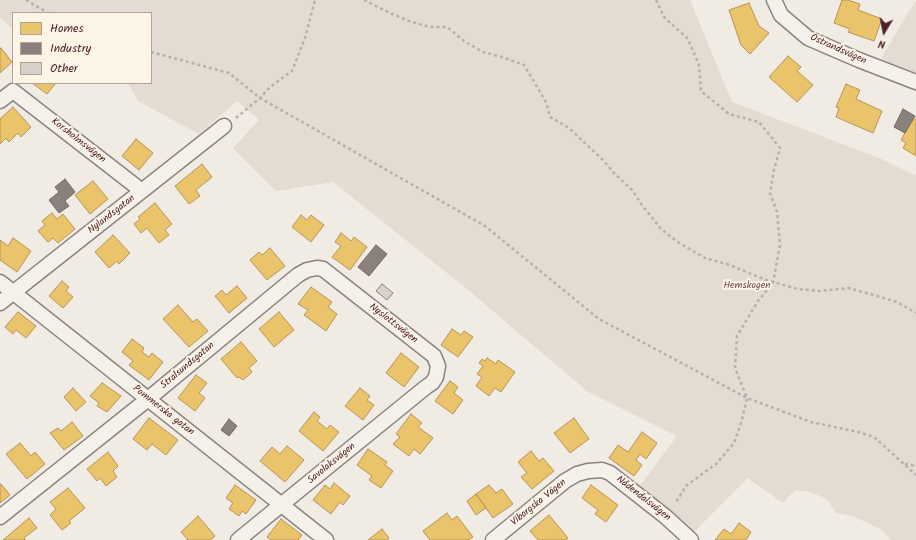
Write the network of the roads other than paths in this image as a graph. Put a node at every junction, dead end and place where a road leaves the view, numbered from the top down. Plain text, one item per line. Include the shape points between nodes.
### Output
1 (774, 0) edge
2 (916, 82) edge
3 (0, 101) edge
4 (224, 126) road end
5 (142, 191) junction
6 (323, 269) joint
7 (0, 282) edge
8 (13, 292) junction
9 (0, 303) edge
10 (426, 387) joint
11 (148, 399) junction
12 (588, 471) joint
13 (282, 505) junction
14 (0, 517) edge
15 (238, 540) edge
16 (326, 540) edge
17 (493, 540) edge
18 (691, 540) edge

1 - 2 street, Östrandsvägen via 781,14 808,38
3 - 5 street, Korsholmsvägen via 13,91
4 - 5 street, Nylandsgatan
5 - 8 street, Nylandsgatan
6 - 10 street, Nyslottsvägen via 434,356 438,366 436,377
6 - 11 street, Stralsundsgatan via 308,270 298,275
7 - 8 street, Pommerska gatan
8 - 9 street, Nylandsgatan
8 - 11 street, Pommerska gatan
10 - 13 street, Savolaksvägen
11 - 13 street, Pommerska gatan
11 - 14 street, Stralsundsgatan
12 - 17 street, Viborgska Vägen via 565,481
12 - 18 street, Nådendalsvägen via 602,470 610,474 666,517
13 - 15 street, Savolaksvägen
13 - 16 street, Pommerska gatan

